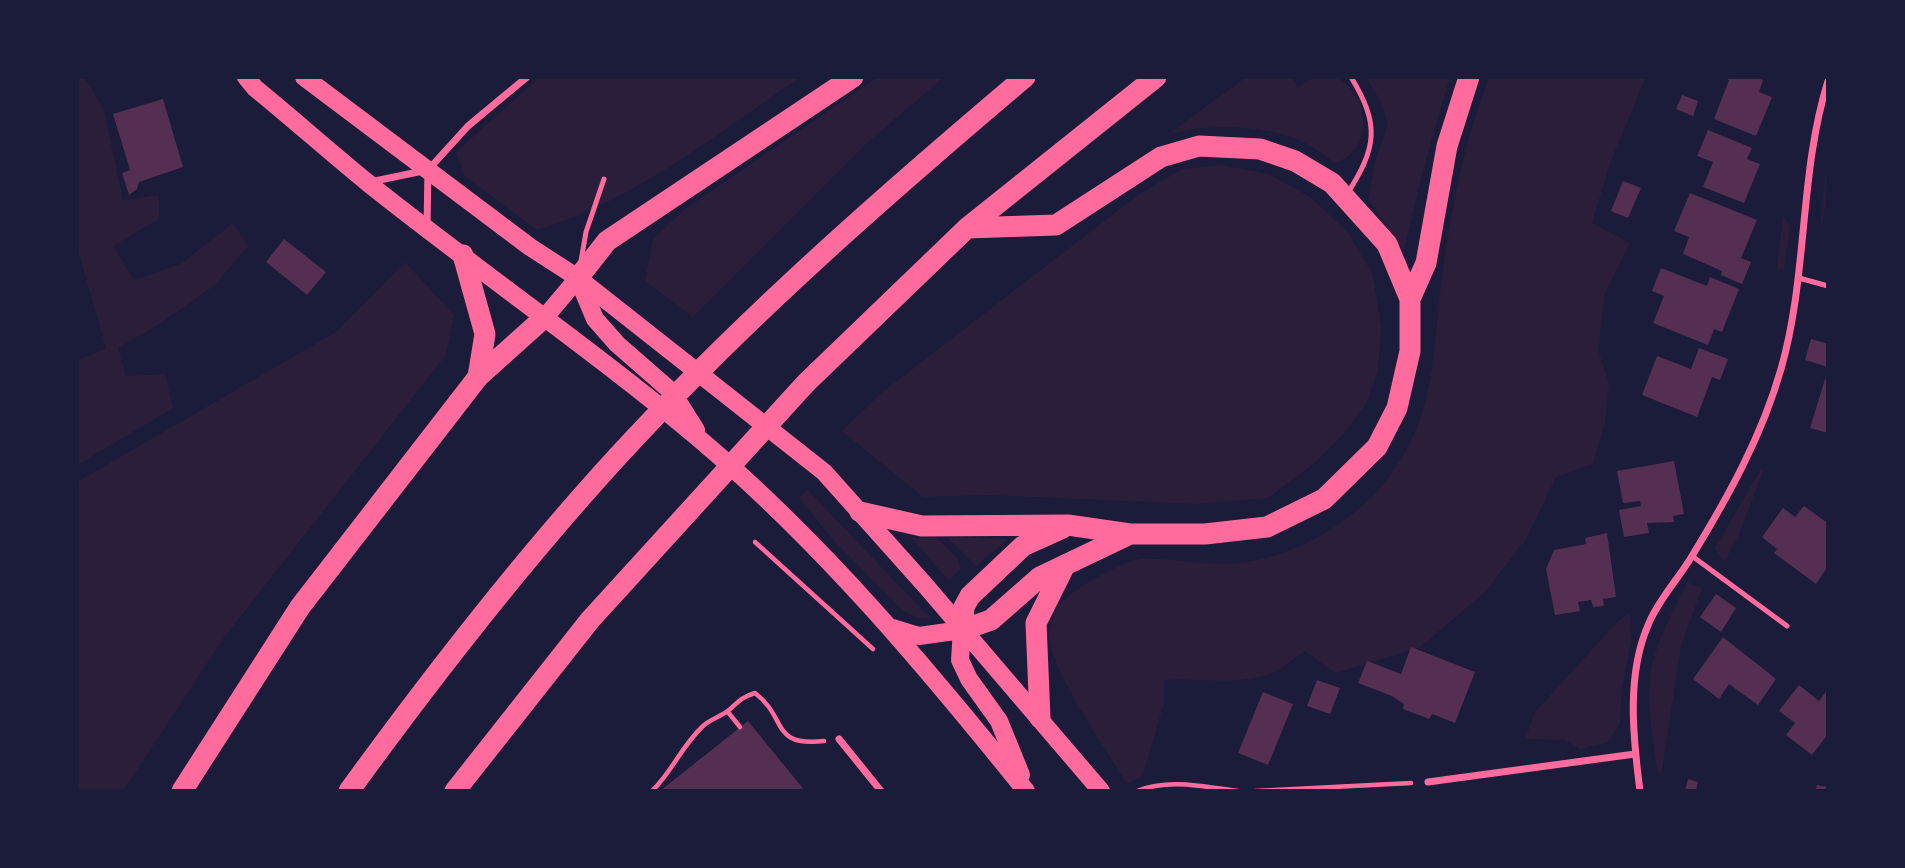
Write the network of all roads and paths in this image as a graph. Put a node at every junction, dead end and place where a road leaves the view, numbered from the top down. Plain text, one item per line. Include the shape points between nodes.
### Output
1 (246, 77) edge
2 (304, 77) edge
3 (527, 77) edge
4 (853, 77) edge
5 (1025, 77) edge
6 (1156, 77) edge
7 (1351, 77) edge
8 (1469, 77) edge
9 (1828, 81) edge
10 (428, 170) junction
11 (604, 178) dead end
12 (367, 182) junction
13 (1346, 197) junction
14 (427, 228) junction
15 (967, 228) junction
16 (463, 255) junction
17 (578, 278) junction
18 (1799, 278) junction
19 (1828, 286) edge
20 (1410, 299) junction
21 (546, 316) junction
22 (478, 377) junction
23 (703, 442) junction
24 (860, 512) junction
25 (1068, 525) junction
26 (1130, 534) junction
27 (755, 542) dead end
28 (1692, 556) junction
29 (1064, 567) junction
30 (1787, 626) dead end
31 (893, 628) junction
32 (961, 630) junction
33 (874, 650) dead end
34 (728, 712) junction
35 (1040, 718) junction
36 (740, 727) dead end
37 (839, 739) joint
38 (1635, 754) junction
39 (1428, 782) joint
40 (182, 791) edge
41 (349, 791) edge
42 (455, 791) edge
43 (652, 791) edge
44 (881, 791) edge
45 (1027, 791) edge
46 (1101, 791) edge
47 (1137, 791) edge
48 (1238, 791) edge
49 (1255, 791) edge
50 (1640, 791) edge

1 - 12 main road
2 - 10 main road
3 - 10 street via 468,126
4 - 17 highway via 607,242
5 - 41 highway via 909,174 633,440 521,570
6 - 15 highway
7 - 13 lane via 1367,103 1373,139
8 - 20 highway via 1447,146 1426,263
9 - 18 street via 1818,113
10 - 12 street
10 - 14 street
10 - 17 main road
11 - 17 lane via 586,232
12 - 14 main road
13 - 15 highway via 1295,161 1260,149 1199,146 1161,157 1056,225
13 - 20 highway via 1387,244
14 - 16 main road
15 - 42 highway via 806,383 599,609
16 - 21 main road
16 - 22 highway via 485,334
17 - 21 main road
17 - 23 main road via 595,319 672,392
17 - 24 main road via 824,472
18 - 19 lane
18 - 28 street via 1782,368 1756,441
20 - 26 highway via 1410,351 1397,408 1377,447 1324,499 1267,527 1205,534
21 - 22 highway
21 - 23 main road
22 - 40 highway via 300,607
23 - 31 main road via 788,519
24 - 25 highway via 922,526
24 - 32 main road
25 - 26 highway
25 - 32 highway via 1023,546 970,596
26 - 29 highway
27 - 33 path
28 - 30 lane
28 - 38 street via 1649,623 1634,682
29 - 32 highway via 1040,577 991,620
29 - 35 highway via 1036,623
31 - 32 main road via 919,636
31 - 45 main road
32 - 35 main road
32 - 45 main road via 960,660 999,721
34 - 36 path
34 - 37 path via 740,697 755,693 771,705 780,729 801,743
34 - 43 path via 704,725
35 - 46 main road
37 - 44 street
38 - 39 street
38 - 50 street
39 - 49 path
47 - 48 path via 1178,784

